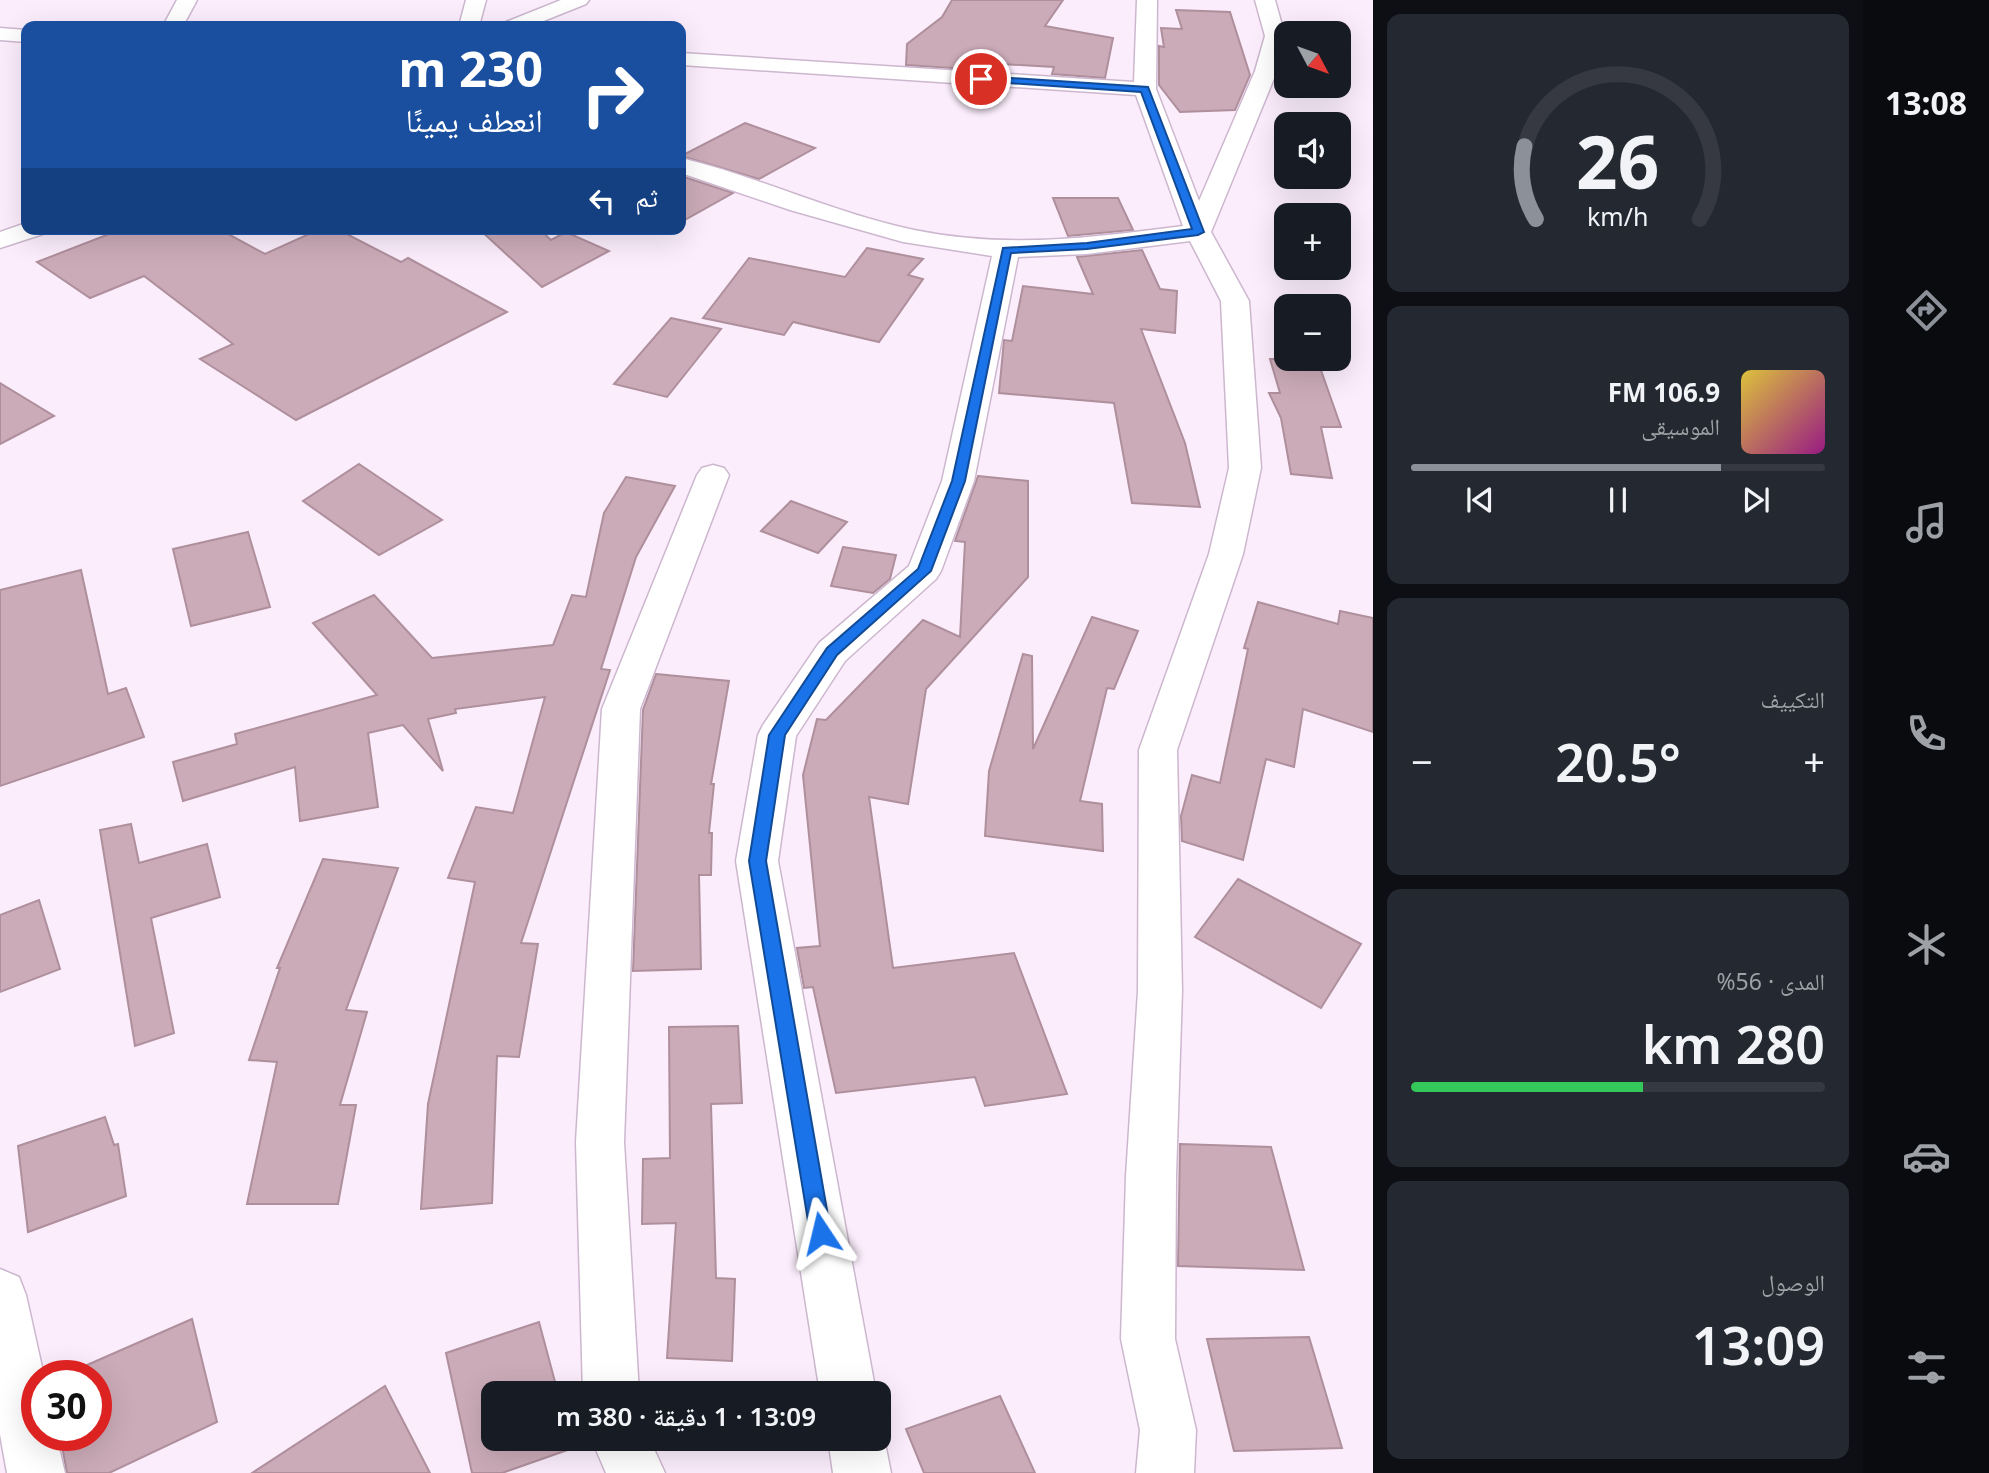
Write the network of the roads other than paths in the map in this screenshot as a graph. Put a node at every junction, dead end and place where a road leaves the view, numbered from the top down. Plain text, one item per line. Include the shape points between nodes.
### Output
1 (187, 0) edge
2 (476, 0) edge
3 (579, 0) edge
4 (1147, 0) edge
5 (1265, 0) edge
6 (176, 21) edge
7 (471, 21) edge
8 (526, 21) edge
9 (0, 34) edge
10 (21, 36) edge
11 (686, 59) edge
12 (1145, 89) junction
13 (686, 167) edge
14 (21, 219) edge
15 (0, 232) edge
16 (1198, 232) junction
17 (21, 233) edge
18 (0, 240) edge
19 (1006, 250) junction
20 (713, 475) dead end
21 (0, 1295) edge
22 (610, 1381) edge
23 (846, 1381) edge
24 (625, 1451) edge
25 (858, 1451) edge
26 (36, 1473) edge
27 (636, 1473) edge
28 (862, 1473) edge
29 (1165, 1473) edge

1 - 6 street
2 - 7 street
3 - 8 street
4 - 12 street
5 - 16 street via 1275,36 1266,71
9 - 10 street
11 - 12 street
12 - 16 street
13 - 19 street via 912,237
14 - 15 street
16 - 19 street via 1087,246
16 - 29 street via 1235,301 1245,468 1226,554 1158,750 1160,991 1148,1339 1168,1430
17 - 18 street
19 - 23 street via 958,481 924,571 832,652 777,735 757,861
20 - 22 street via 621,709 600,1142
21 - 26 street
24 - 27 street
25 - 28 street

